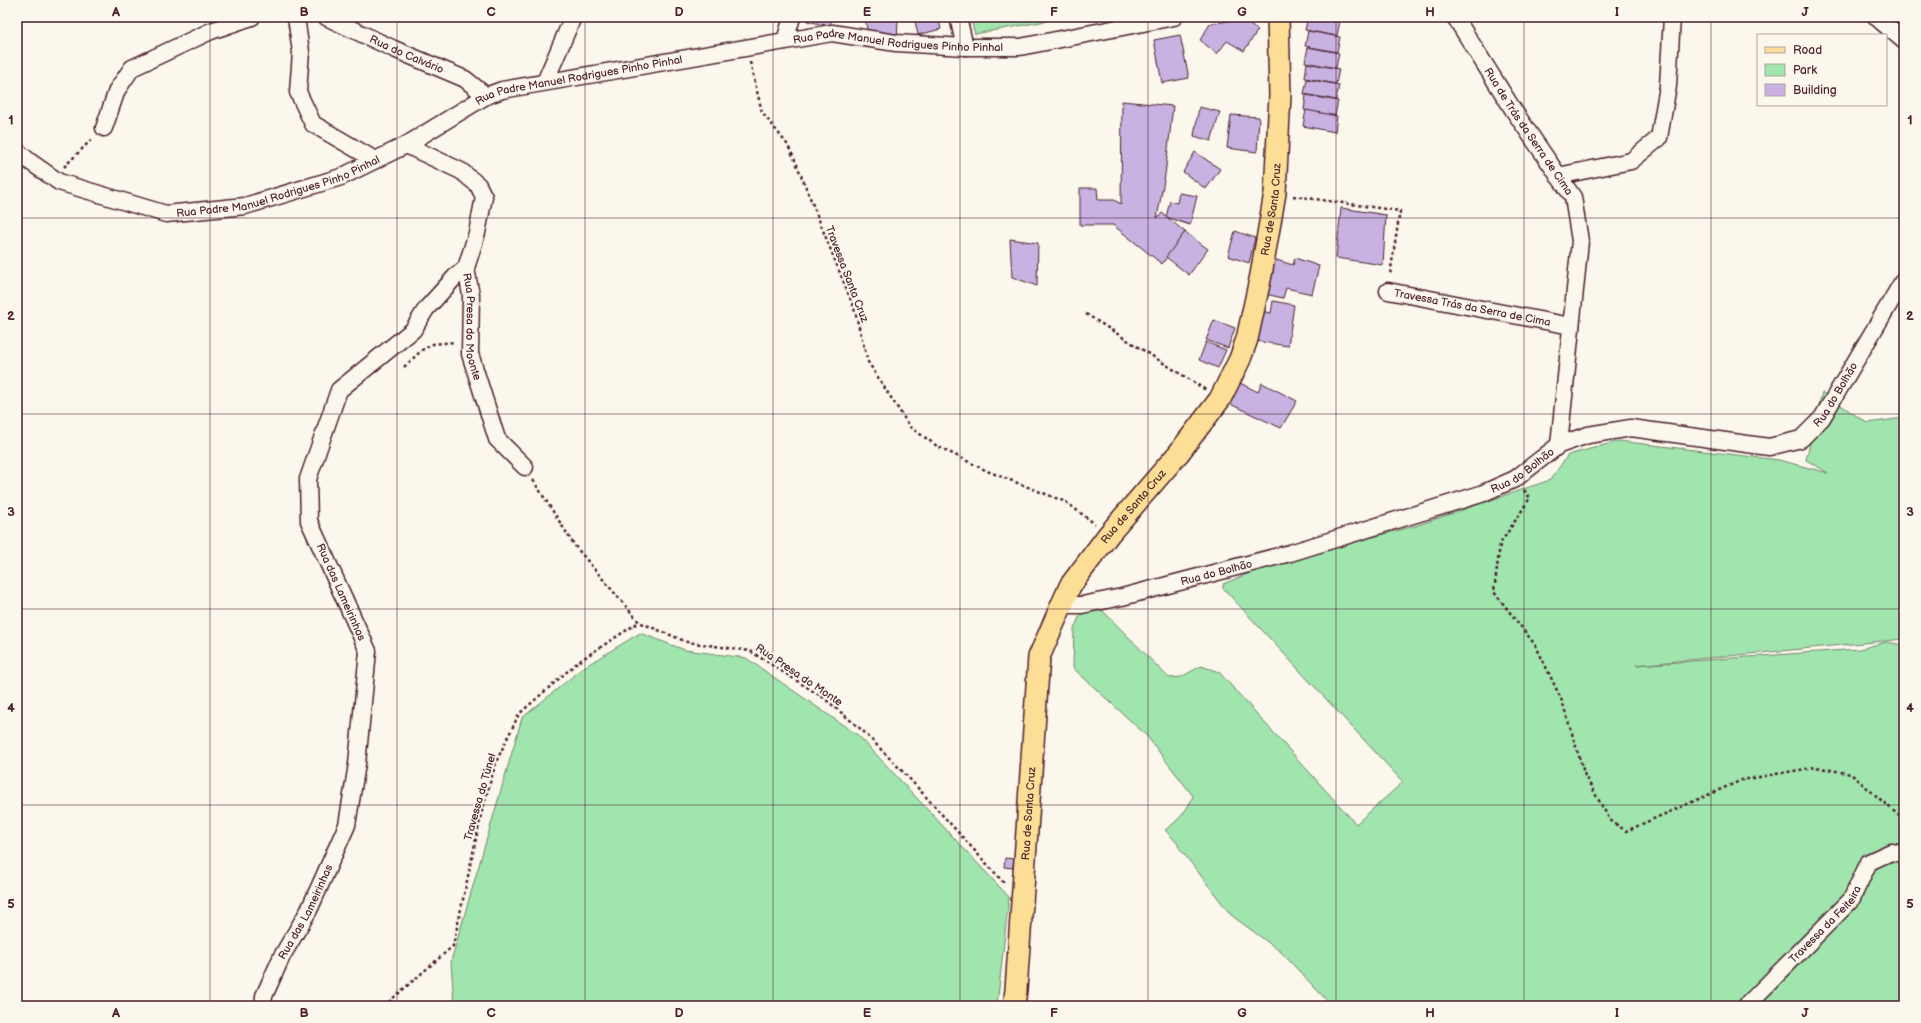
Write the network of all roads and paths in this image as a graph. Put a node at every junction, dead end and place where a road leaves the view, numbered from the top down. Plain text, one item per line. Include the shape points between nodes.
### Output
1 (252, 17) edge
2 (296, 17) edge
3 (326, 17) edge
4 (573, 17) edge
5 (792, 17) edge
6 (958, 17) edge
7 (1174, 17) edge
8 (1278, 17) edge
9 (1455, 17) edge
10 (1672, 17) edge
11 (1876, 17) edge
12 (785, 41) junction
13 (1904, 41) edge
14 (965, 47) junction
15 (746, 48) junction
16 (545, 82) junction
17 (486, 96) junction
18 (104, 128) joint
19 (406, 145) junction
20 (17, 151) edge
21 (375, 160) junction
22 (50, 176) junction
23 (1558, 176) junction
24 (1275, 193) junction
25 (466, 268) junction
26 (1904, 279) edge
27 (1388, 291) joint
28 (1086, 314) dead end
29 (1571, 326) junction
30 (471, 329) junction
31 (404, 366) dead end
32 (1220, 399) junction
33 (1559, 445) junction
34 (526, 468) joint
35 (1515, 479) junction
36 (1109, 534) junction
37 (1062, 601) junction
38 (639, 622) junction
39 (1904, 820) edge
40 (1904, 854) edge
41 (1022, 895) junction
42 (263, 1006) edge
43 (384, 1006) edge
44 (1014, 1006) edge
45 (1746, 1006) edge

1 - 18 street via 211,31 132,68 117,90
2 - 21 street via 301,52 298,92 313,124
3 - 17 street, Rua do Calvário via 465,79
4 - 16 street
5 - 12 street
6 - 14 street
7 - 14 street, Rua Padre Manuel Rodrigues Pinho Pinhal via 1020,47
8 - 24 main road, Rua de Santa Cruz via 1280,94
9 - 23 street, Rua de Trás da Serra de Cima
10 - 23 street via 1668,86 1659,138 1631,161
11 - 13 street
12 - 14 street, Rua Padre Manuel Rodrigues Pinho Pinhal via 832,33 896,43
12 - 15 street, Rua Padre Manuel Rodrigues Pinho Pinhal
15 - 16 street, Rua Padre Manuel Rodrigues Pinho Pinhal
15 - 36 path, Travessa Santa Cruz via 762,112 795,160 854,308 868,362 910,427 937,446 980,467 1066,502
16 - 17 street, Rua Padre Manuel Rodrigues Pinho Pinhal via 502,90
17 - 19 street, Rua Padre Manuel Rodrigues Pinho Pinhal
18 - 22 path via 65,166
19 - 21 street, Rua Padre Manuel Rodrigues Pinho Pinhal
19 - 25 street, Rua Presa do Moonte via 461,171 478,185 484,197 477,233
20 - 22 street, Rua Padre Manuel Rodrigues Pinho Pinhal
21 - 22 street, Rua Padre Manuel Rodrigues Pinho Pinhal via 341,177 245,206 166,214 58,182
23 - 29 street, Rua de Trás da Serra de Cima via 1573,197 1580,241
24 - 27 path, Travessa Trás da Serra de Cima via 1400,212
24 - 32 main road, Rua de Santa Cruz via 1262,275 1247,339
25 - 30 street, Rua Presa do Moonte via 472,295
25 - 42 street, Rua das Lameirinhas via 426,309 413,330 339,390 308,479 309,522 368,651 348,825 309,910 282,956 264,996
26 - 33 street, Rua do Bolhão via 1822,418 1801,439 1770,447 1630,428 1588,434
27 - 29 street, Travessa Trás da Serra de Cima
28 - 32 path
29 - 33 street, Rua de Trás da Serra de Cima
30 - 31 path via 461,339 433,344 422,350
30 - 34 street, Rua Presa do Moonte via 470,354 497,439
32 - 36 main road, Rua de Santa Cruz via 1178,454
33 - 35 street, Rua do Bolhão
34 - 38 path, Rua Presa do Monte via 574,546
35 - 37 street, Rua do Bolhão via 1481,494 1290,553 1122,597 1082,605
35 - 39 path via 1530,498 1500,544 1494,592 1536,646 1562,700 1585,776 1610,820 1626,831 1742,780 1816,767 1851,774
36 - 37 main road, Rua de Santa Cruz via 1070,586
37 - 41 main road, Rua de Santa Cruz via 1039,658
38 - 41 path, Rua Presa do Monte via 687,642 750,651 824,698 863,731 907,776 1002,882
38 - 43 path, Travessa do Túnel via 578,662 519,714 496,762 482,811 452,946
40 - 45 street, Travessa da Feiteira via 1891,852 1869,862 1851,900
41 - 44 main road, Rua de Santa Cruz

